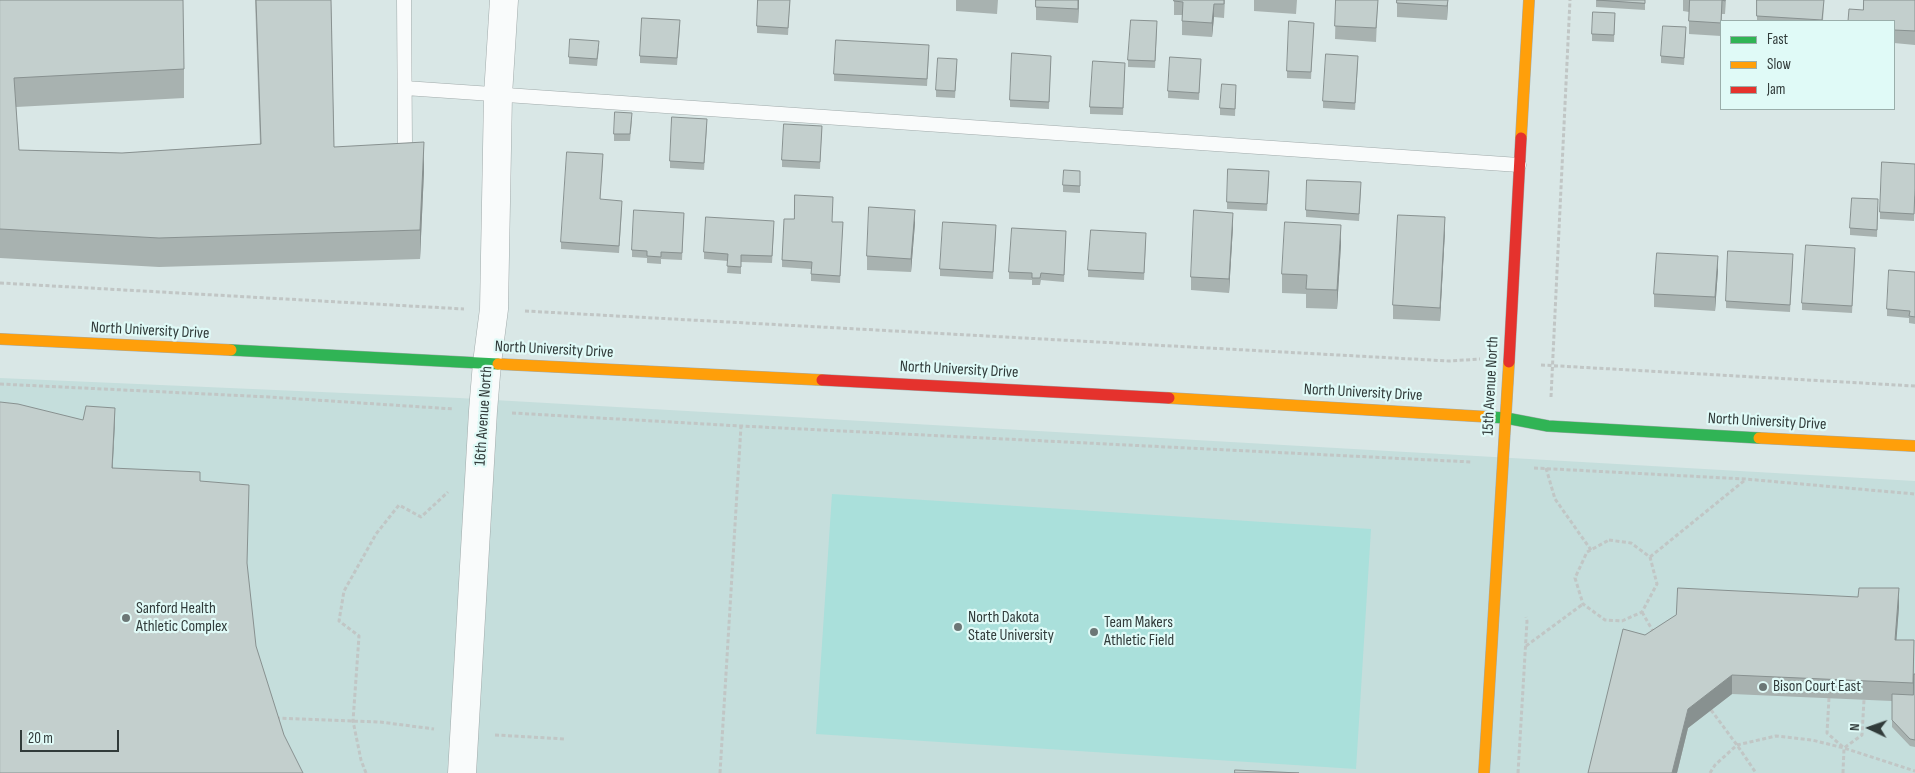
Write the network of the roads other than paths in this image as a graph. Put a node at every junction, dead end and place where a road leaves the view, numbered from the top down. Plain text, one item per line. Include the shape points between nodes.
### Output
1 (404, 0) edge
2 (504, 0) edge
3 (1529, 0) edge
4 (405, 88) junction
5 (498, 95) junction
6 (406, 144) edge
7 (1519, 165) junction
8 (0, 339) edge
9 (487, 363) junction
10 (1506, 418) junction
11 (1915, 446) edge
12 (462, 773) edge
13 (1484, 773) edge

1 - 4 lane
2 - 5 street, 16th Avenue North
3 - 7 main road, 15th Avenue North
4 - 5 lane
4 - 6 lane
5 - 7 lane
5 - 9 street, 16th Avenue North via 494,309
7 - 10 main road, 15th Avenue North
8 - 9 main road, North University Drive
9 - 10 main road, North University Drive
9 - 12 street, 16th Avenue North
10 - 11 main road, North University Drive via 1548,426
10 - 13 main road, 15th Avenue North

